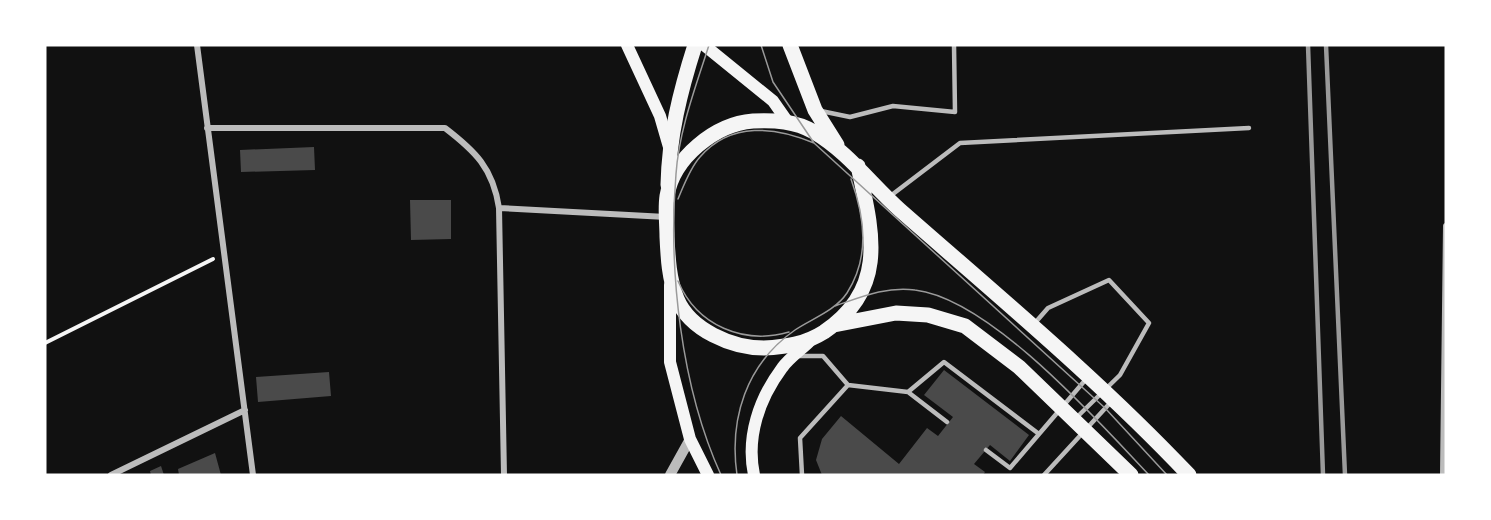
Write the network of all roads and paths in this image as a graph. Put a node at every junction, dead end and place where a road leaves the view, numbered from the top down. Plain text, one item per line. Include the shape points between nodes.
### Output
1 (196, 45) edge
2 (627, 45) edge
3 (696, 45) edge
4 (704, 45) edge
5 (790, 45) edge
6 (954, 45) edge
7 (815, 110) junction
8 (787, 121) junction
9 (207, 128) junction
10 (1249, 128) dead end
11 (669, 147) junction
12 (840, 150) junction
13 (858, 166) junction
14 (668, 195) junction
15 (888, 198) junction
16 (499, 208) junction
17 (666, 217) junction
18 (1446, 226) edge
19 (224, 254) junction
20 (669, 272) junction
21 (834, 325) junction
22 (1032, 326) junction
23 (809, 342) junction
24 (45, 343) edge
25 (795, 356) junction
26 (1089, 376) junction
27 (848, 385) junction
28 (908, 392) junction
29 (1109, 395) junction
30 (1061, 408) junction
31 (245, 410) junction
32 (947, 422) dead end
33 (1079, 425) junction
34 (1040, 434) junction
35 (690, 439) junction
36 (986, 450) dead end
37 (111, 475) edge
38 (253, 475) edge
39 (504, 475) edge
40 (670, 475) edge
41 (708, 475) edge
42 (754, 475) edge
43 (802, 475) edge
44 (1044, 475) edge
45 (1131, 475) edge
46 (1190, 475) edge
47 (1443, 475) edge

1 - 9 street
2 - 11 main road via 660,116
3 - 11 main road via 676,107
4 - 8 main road via 773,101
5 - 7 main road
6 - 7 lane via 955,112 893,106 850,117
7 - 12 main road
8 - 12 main road via 814,132
8 - 14 main road via 749,122 724,128 686,157
9 - 16 street via 445,128 476,152 495,185
9 - 19 street
10 - 15 lane via 960,143
11 - 14 main road
12 - 13 main road
13 - 15 main road
13 - 21 main road via 870,213 871,262 867,283 859,297
14 - 17 main road
15 - 22 main road
16 - 17 street
16 - 39 street
17 - 20 main road
18 - 47 street
19 - 24 path
19 - 31 street
20 - 23 main road via 678,302 708,333 750,348
20 - 35 main road via 670,362
21 - 23 main road
21 - 30 main road via 896,313 928,315 965,326 1019,367
22 - 26 main road
22 - 29 lane via 1048,308 1109,280 1149,322
23 - 25 main road
25 - 27 lane via 823,356
25 - 42 main road via 783,367 752,430
26 - 29 main road
26 - 30 lane
27 - 28 lane
27 - 43 lane via 800,438
28 - 32 lane
28 - 34 lane via 944,362
29 - 33 lane
29 - 33 lane
29 - 46 main road
30 - 33 main road
30 - 34 lane
31 - 37 street
31 - 38 street
33 - 44 lane
33 - 45 main road
34 - 36 lane via 1010,468
35 - 40 street
35 - 41 main road

